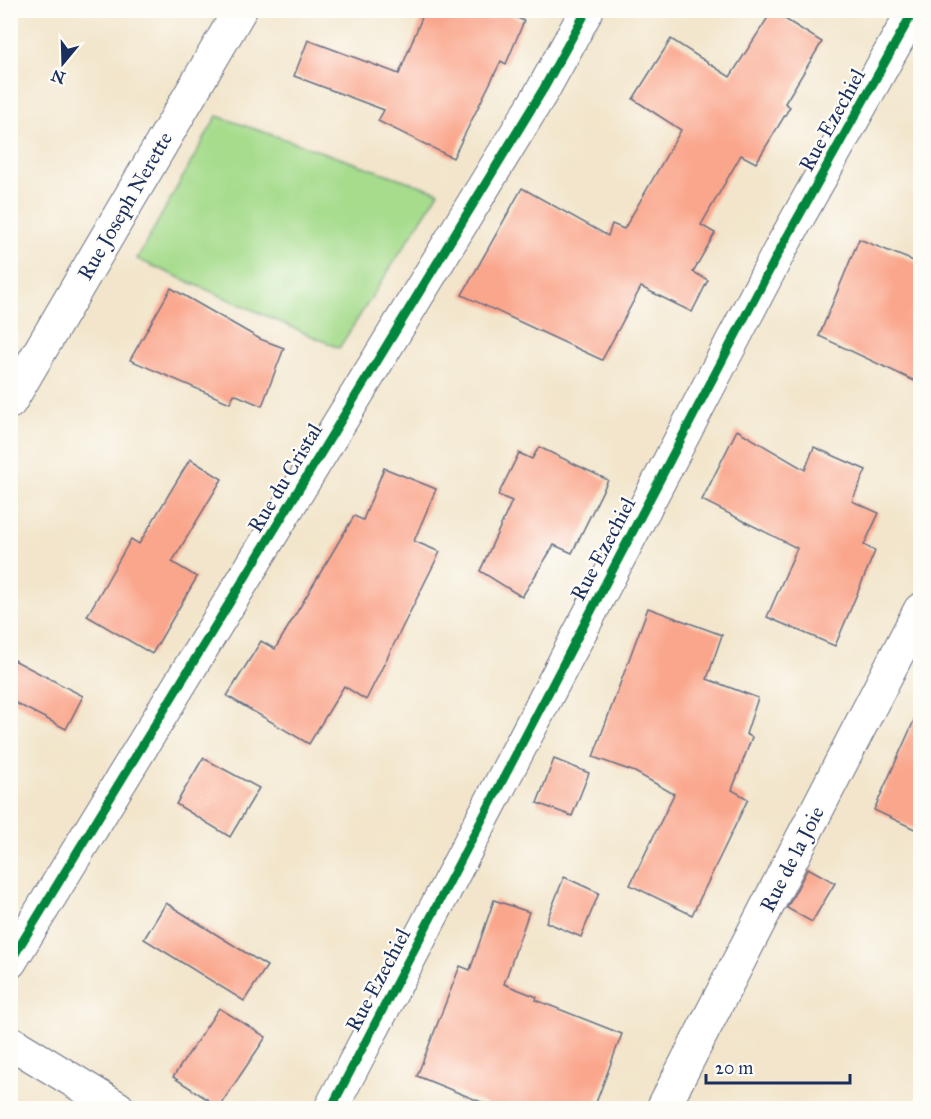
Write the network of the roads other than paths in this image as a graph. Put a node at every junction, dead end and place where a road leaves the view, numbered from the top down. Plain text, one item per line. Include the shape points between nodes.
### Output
1 (240, 10) edge
2 (587, 10) edge
3 (914, 10) edge
4 (10, 402) edge
5 (921, 610) edge
6 (10, 962) edge
7 (10, 1042) edge
8 (118, 1108) edge
9 (331, 1108) edge
10 (663, 1108) edge

1 - 4 street, Rue Joseph Nerette
2 - 6 street, Rue du Cristal via 544,88
3 - 9 street, Rue Ezechiel via 781,248
5 - 10 street, Rue de la Joie
7 - 8 street

